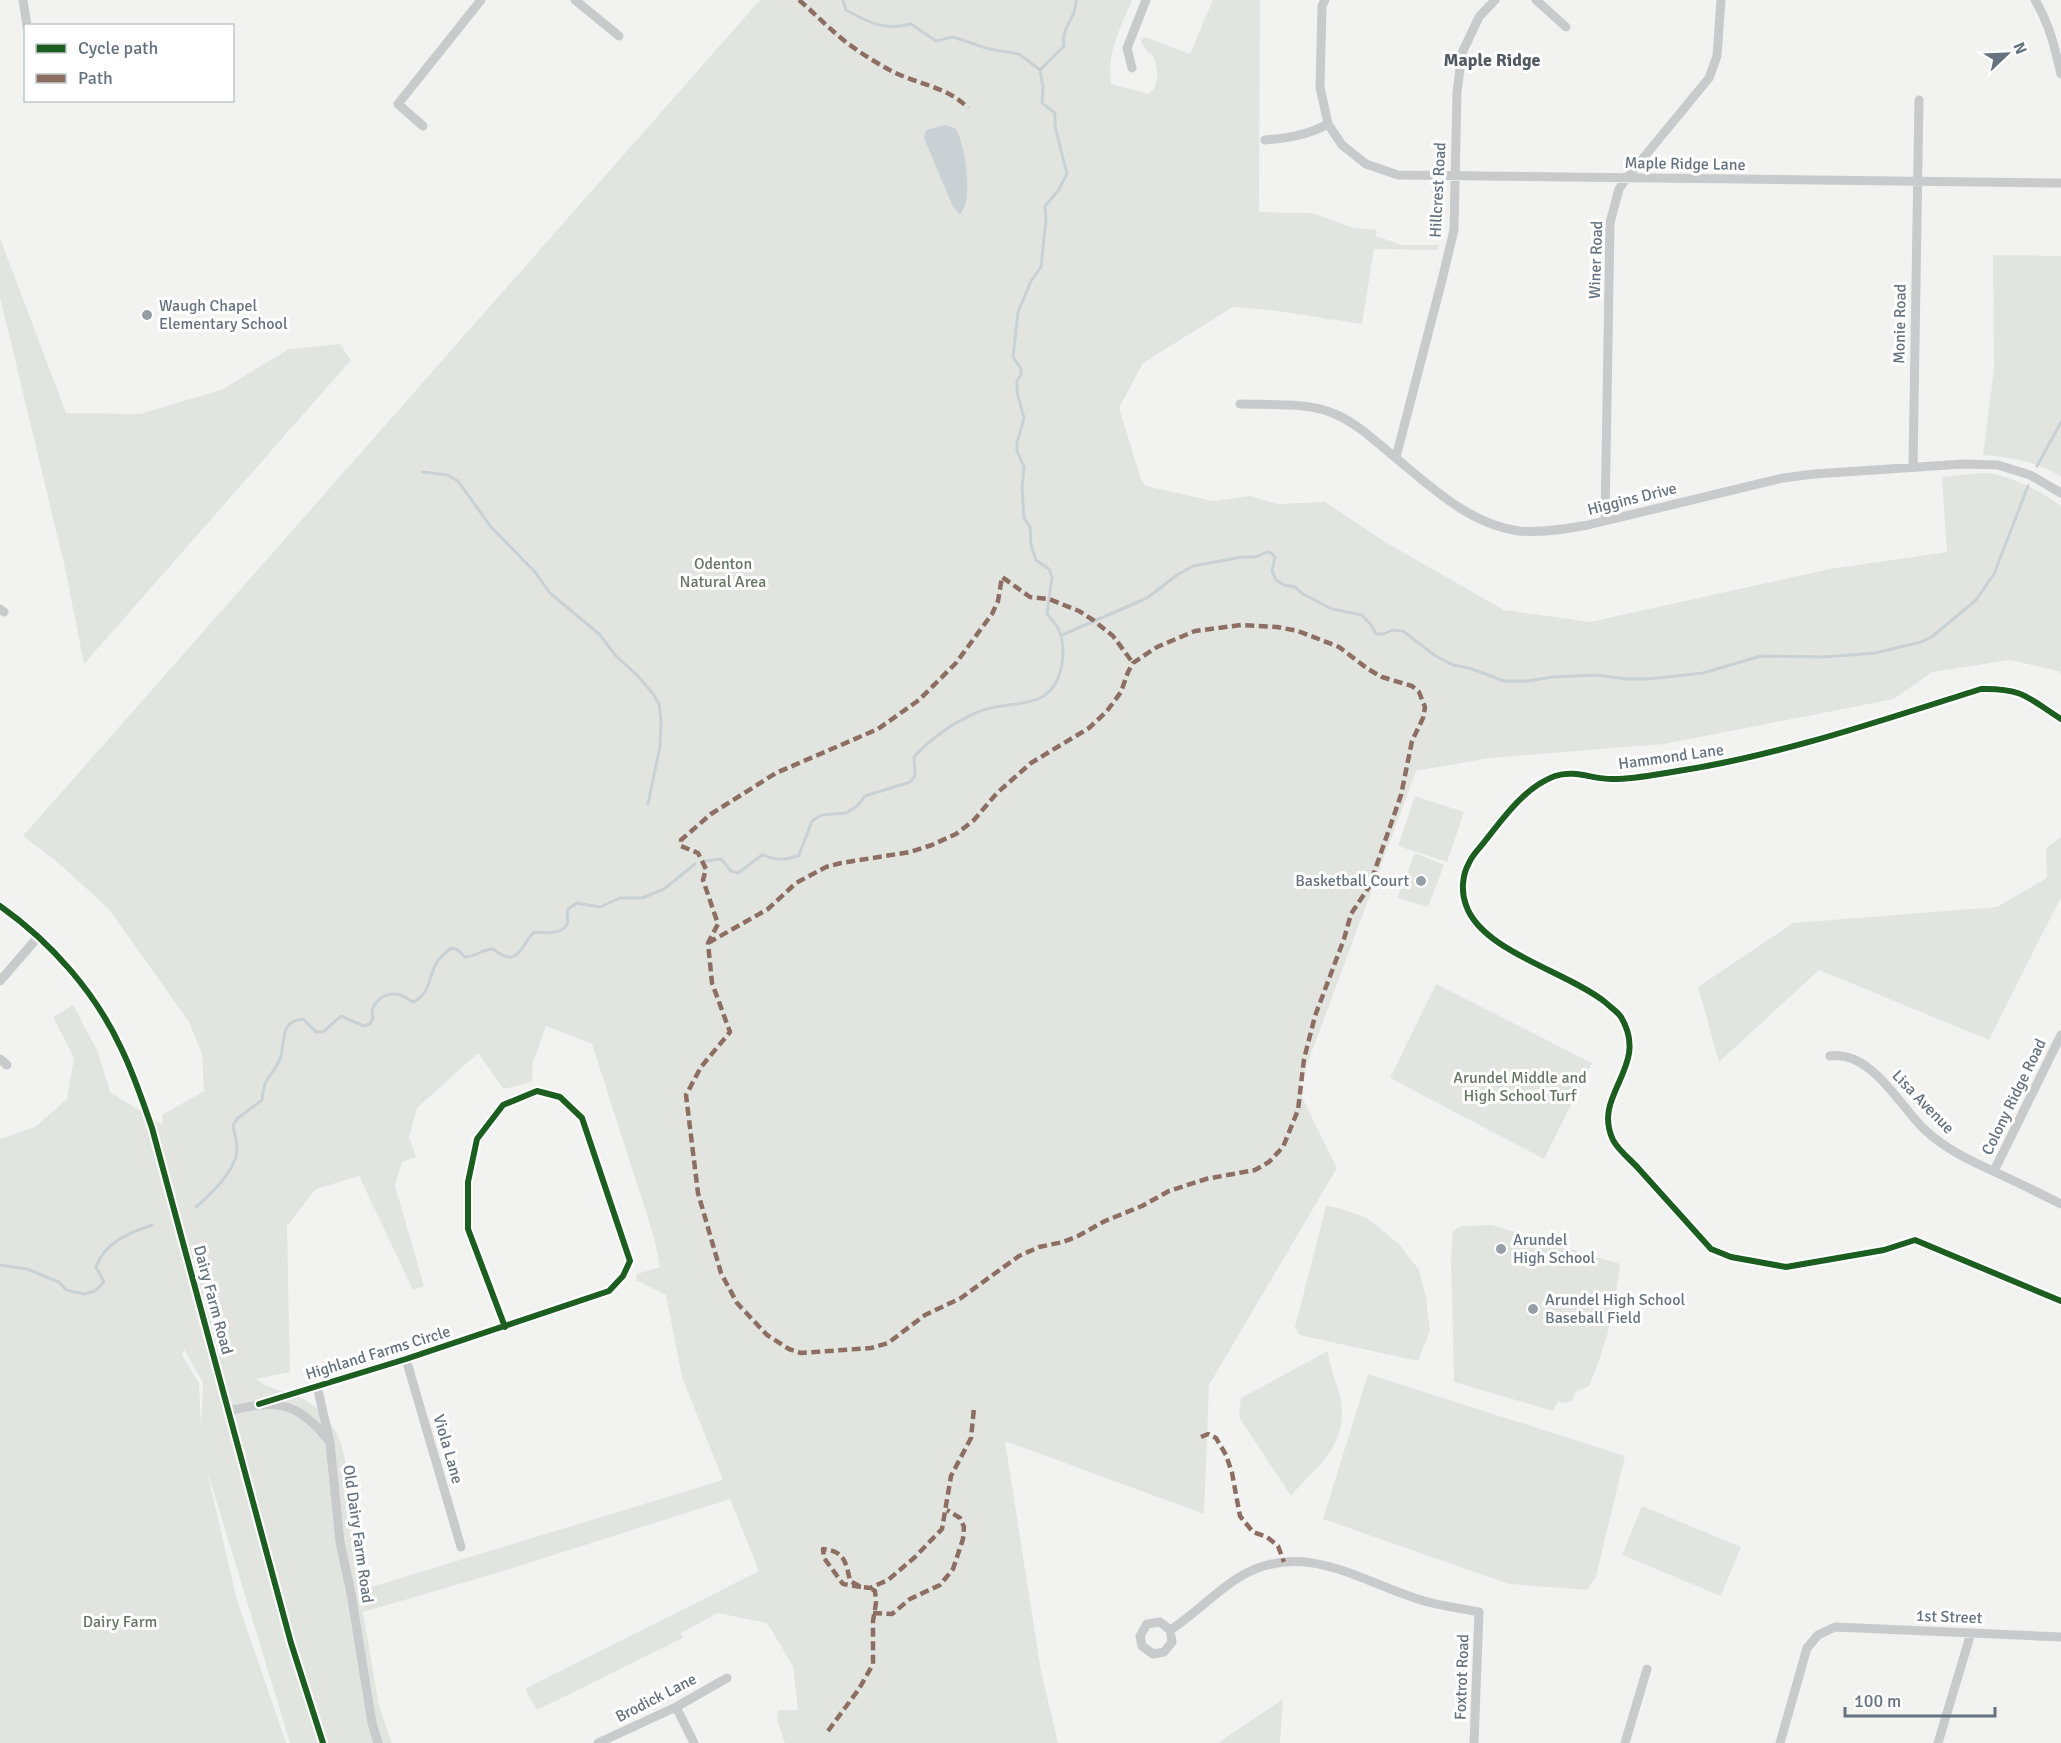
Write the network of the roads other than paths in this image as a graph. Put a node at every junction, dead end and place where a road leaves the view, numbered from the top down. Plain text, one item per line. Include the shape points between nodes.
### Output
1 (23, 0) edge
2 (482, 0) edge
3 (575, 0) edge
4 (1146, 0) edge
5 (1325, 0) edge
6 (1495, 0) edge
7 (1536, 0) edge
8 (1721, 0) edge
9 (2036, 0) edge
10 (27, 24) edge
11 (1566, 27) dead end
12 (619, 36) dead end
13 (1132, 68) dead end
14 (2061, 74) edge
15 (1919, 100) dead end
16 (1328, 124) junction
17 (423, 126) dead end
18 (1265, 140) dead end
19 (1456, 176) junction
20 (1626, 178) junction
21 (1917, 182) junction
22 (2061, 183) edge
23 (1240, 404) dead end
24 (1396, 458) junction
25 (1913, 468) junction
26 (2061, 493) edge
27 (1605, 520) junction
28 (2061, 719) edge
29 (0, 906) edge
30 (39, 937) junction
31 (0, 981) edge
32 (2061, 1035) edge
33 (1830, 1056) dead end
34 (1994, 1171) junction
35 (2061, 1204) edge
36 (2061, 1301) edge
37 (505, 1327) junction
38 (406, 1359) junction
39 (317, 1386) junction
40 (259, 1404) junction
41 (230, 1411) junction
42 (330, 1443) junction
43 (461, 1547) dead end
44 (1170, 1630) dead end
45 (1971, 1633) junction
46 (2061, 1637) edge
47 (1647, 1669) dead end
48 (727, 1678) dead end
49 (676, 1707) junction
50 (323, 1743) edge
51 (378, 1743) edge
52 (598, 1743) edge
53 (694, 1743) edge
54 (1474, 1743) edge
55 (1625, 1743) edge
56 (1780, 1743) edge
57 (1938, 1743) edge

1 - 10 street
2 - 17 street via 398,104
3 - 12 street
4 - 13 street via 1127,48
5 - 16 street via 1320,87
6 - 19 street, Hillcrest Road via 1479,17 1462,53 1457,92
7 - 11 street
8 - 20 street, Winer Road via 1717,56 1709,78
9 - 14 street
15 - 21 street, Monie Road
16 - 18 street via 1289,138
16 - 19 street, Maple Ridge Lane via 1342,145 1366,164 1398,175
19 - 20 street, Maple Ridge Lane
19 - 24 street, Hillcrest Road via 1454,230
20 - 21 street, Maple Ridge Lane
20 - 27 street, Winer Road via 1610,223
21 - 22 street, Maple Ridge Lane
21 - 25 street, Monie Road
23 - 24 street, Higgins Drive via 1313,407 1333,412 1355,424
24 - 27 street, Higgins Drive via 1465,512 1493,525 1520,531 1559,530
25 - 26 street, Higgins Drive via 1998,465 2030,475
25 - 27 street, Higgins Drive via 1783,478
28 - 36 street, Hammond Lane via 2021,693 2004,688 1981,689 1744,759 1614,779 1576,773 1557,775 1524,796 1469,862 1463,880 1466,905 1479,928 1506,948 1596,994 1620,1014 1629,1034 1630,1053 1611,1100 1608,1116 1613,1141 1711,1249 1731,1257 1786,1267 1884,1250 1915,1240
29 - 30 street, Dairy Farm Road
30 - 31 street
30 - 41 street, Dairy Farm Road via 99,1007 122,1049 152,1128
32 - 34 street, Colony Ridge Road
33 - 34 street, Lisa Avenue via 1839,1055 1863,1064 1940,1143
34 - 35 street, Lisa Avenue
37 - 37 street, Highland Farms Circle via 468,1228 468,1182 477,1139 503,1105 537,1091 560,1097 582,1119 630,1261 609,1292
37 - 38 street, Highland Farms Circle
38 - 39 street, Highland Farms Circle
38 - 43 street, Viola Lane
39 - 40 street, Highland Farms Circle
39 - 42 street, Highland Farms Circle
40 - 41 street
40 - 42 street via 282,1406 304,1415
41 - 50 street, Dairy Farm Road via 291,1643
42 - 51 street, Old Dairy Farm Road via 340,1542
44 - 54 street, Foxtrot Road via 1244,1575 1276,1562 1297,1560 1326,1564 1422,1600 1479,1612
45 - 46 street, 1st Street
45 - 56 street, 1st Street via 1835,1627 1818,1635 1807,1648
45 - 57 street
47 - 55 street
48 - 49 street, Brodick Lane
49 - 52 street, Brodick Lane
49 - 53 street

